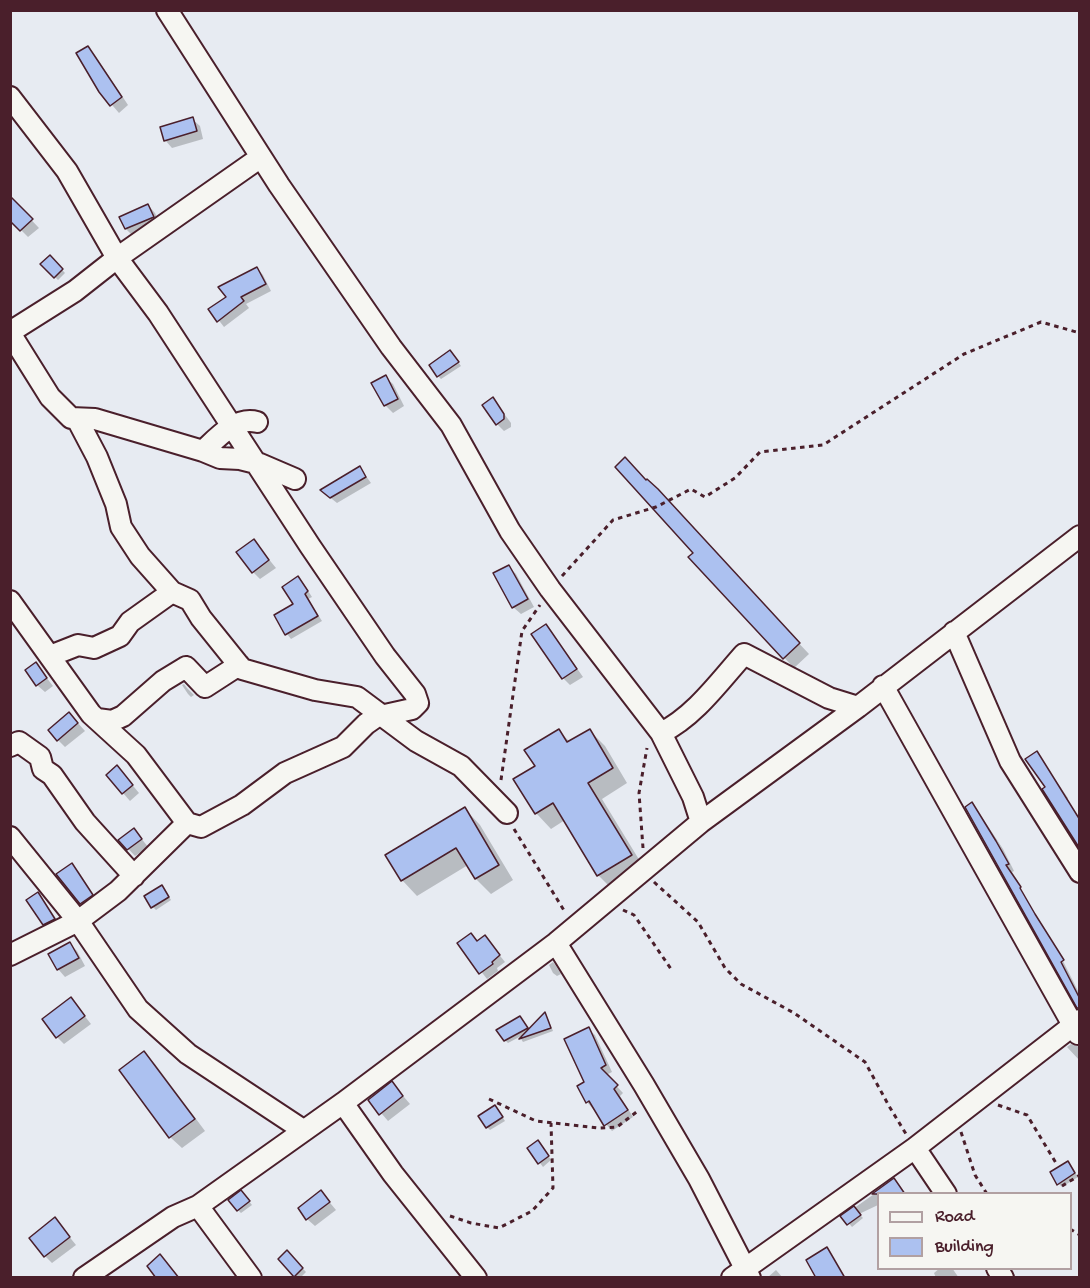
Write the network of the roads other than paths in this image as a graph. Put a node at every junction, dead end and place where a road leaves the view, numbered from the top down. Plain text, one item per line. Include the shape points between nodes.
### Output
1 (167, 10) edge
2 (10, 98) edge
3 (261, 157) junction
4 (117, 258) junction
5 (10, 332) edge
6 (77, 419) junction
7 (256, 422) dead end
8 (231, 427) junction
9 (203, 451) junction
10 (255, 463) junction
11 (295, 479) dead end
12 (1080, 536) edge
13 (172, 592) junction
14 (10, 601) edge
15 (954, 632) junction
16 (50, 656) junction
17 (239, 665) junction
18 (883, 686) junction
19 (858, 707) junction
20 (381, 716) junction
21 (97, 720) junction
22 (661, 734) junction
23 (10, 746) edge
24 (507, 813) road end
25 (701, 822) junction
26 (187, 823) junction
27 (10, 837) edge
28 (1080, 872) edge
29 (134, 876) junction
30 (78, 921) junction
31 (556, 943) junction
32 (10, 955) edge
33 (1077, 1027) edge
34 (343, 1103) junction
35 (303, 1130) junction
36 (915, 1148) junction
37 (945, 1192) edge
38 (198, 1206) junction
39 (742, 1274) edge
40 (84, 1278) edge
41 (251, 1278) edge
42 (476, 1278) edge

1 - 3 street
2 - 4 street via 67,171
3 - 4 street
3 - 22 street via 391,347 451,425 510,531 550,589
4 - 5 street via 75,291
4 - 8 street via 164,322
5 - 6 street via 50,398
6 - 9 street via 96,420
6 - 13 street via 97,457 121,527
7 - 8 street via 248,420
8 - 9 street
8 - 10 street
9 - 10 street
10 - 11 street
10 - 20 street via 415,694 418,703 412,709
12 - 15 street
13 - 16 street via 130,622 120,636 94,648 78,645
13 - 17 street via 190,600
14 - 16 street
15 - 18 street
15 - 28 street via 1010,761
16 - 21 street
17 - 20 street via 315,690 357,697
17 - 21 street via 205,687 186,667 163,681 123,716 112,721
18 - 19 street
18 - 33 street
19 - 22 street via 829,698 744,654 702,702
19 - 25 street
20 - 24 street via 461,766
20 - 26 street via 366,724 343,747 285,773 242,805 201,827
21 - 26 street via 136,755
22 - 25 street via 693,797
23 - 29 street via 19,742 40,757 43,769
25 - 31 street
26 - 29 street
27 - 30 street
29 - 30 street
30 - 32 street
30 - 35 street via 138,1009 188,1054
31 - 34 street
31 - 39 street via 699,1179
33 - 36 street
34 - 35 street
34 - 42 street via 393,1174
35 - 38 street
36 - 37 street
36 - 39 street
38 - 40 street via 173,1217
38 - 41 street

